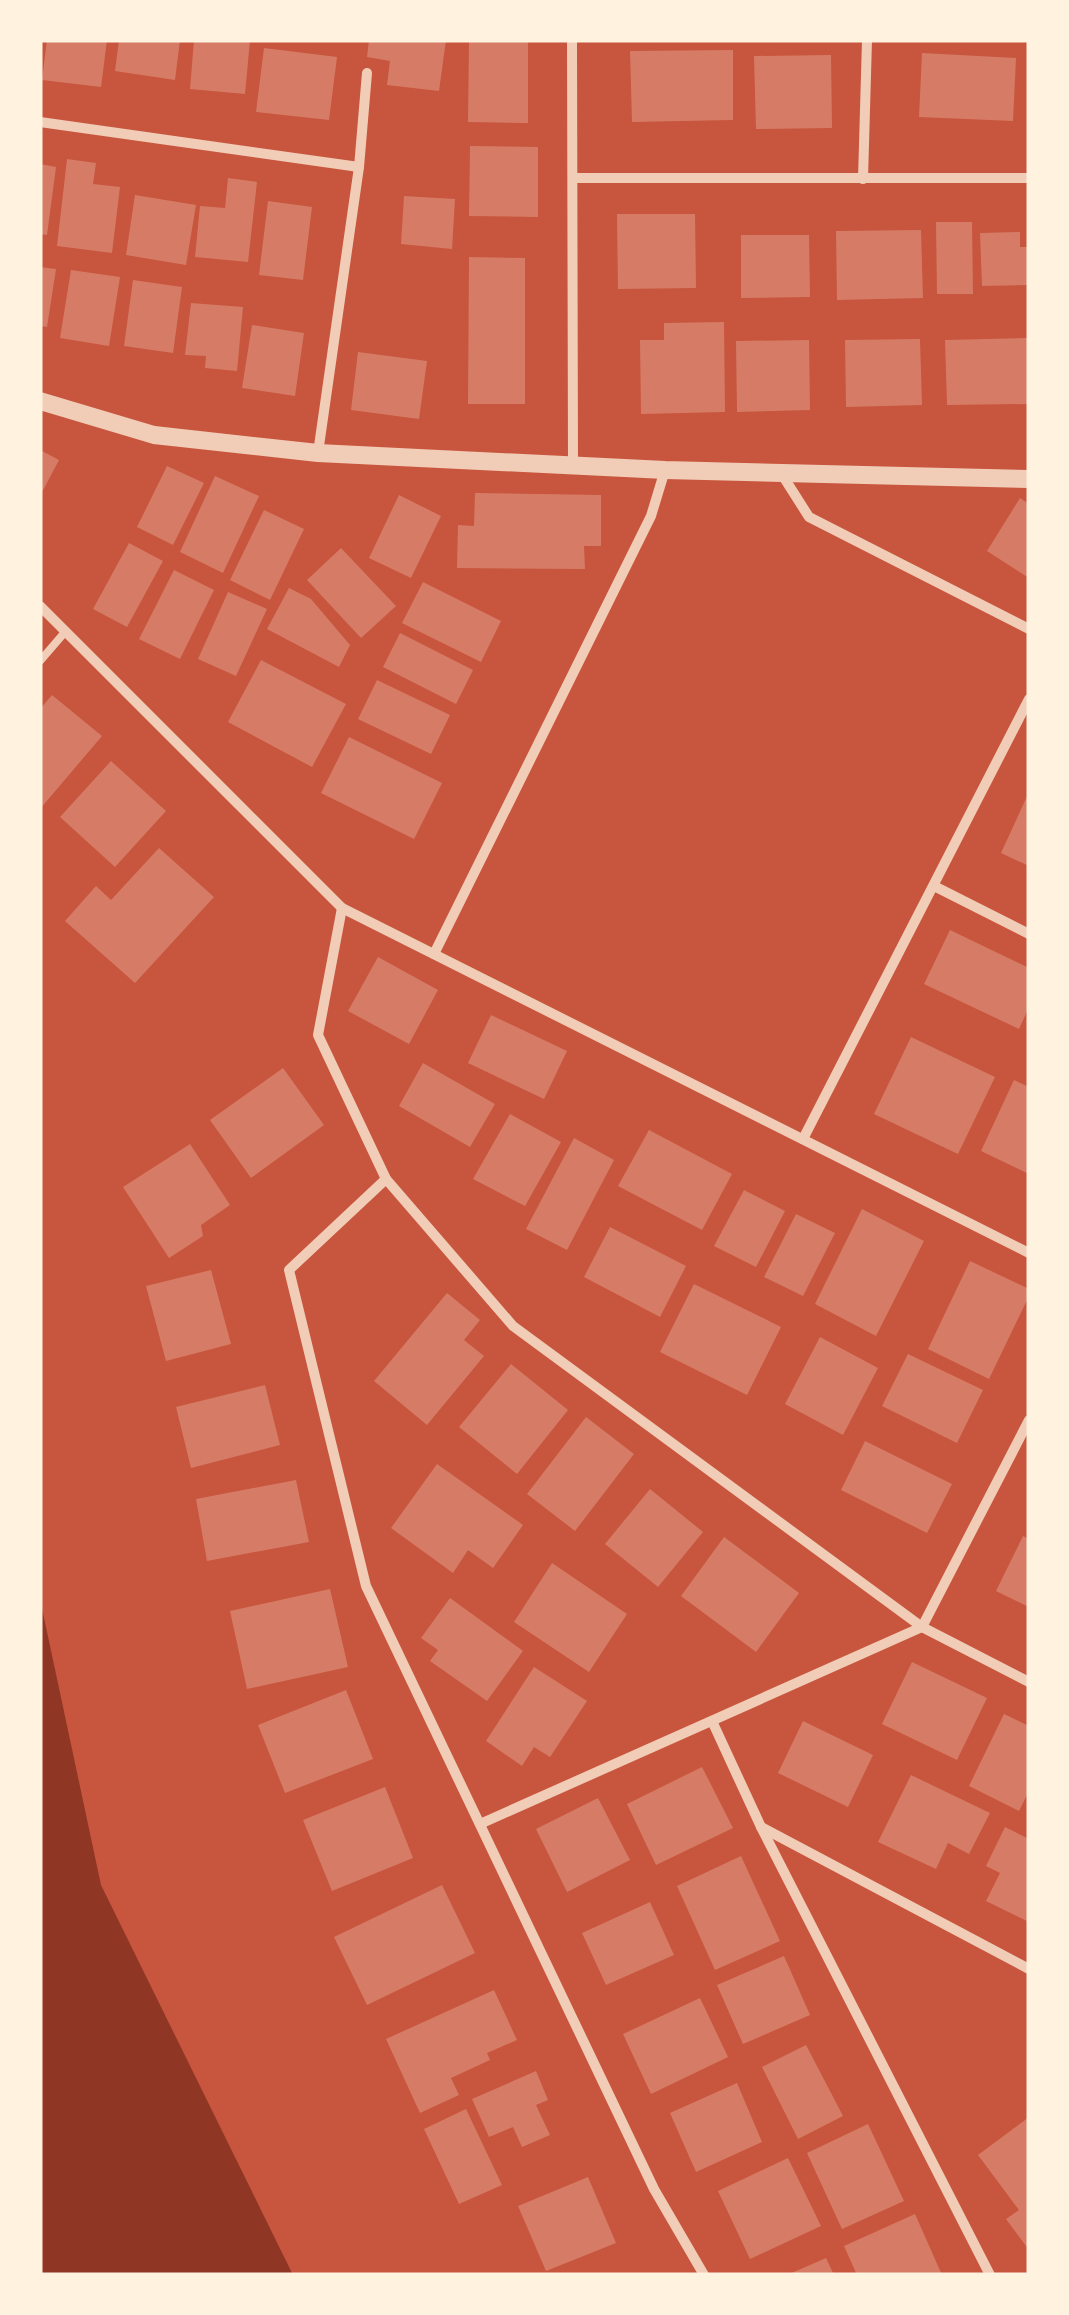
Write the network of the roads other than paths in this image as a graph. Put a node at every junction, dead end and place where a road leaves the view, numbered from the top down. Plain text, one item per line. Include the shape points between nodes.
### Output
1 (572, 40) edge
2 (867, 40) edge
3 (367, 73) dead end
4 (40, 122) edge
5 (359, 167) junction
6 (573, 178) junction
7 (1029, 178) edge
8 (863, 179) junction
9 (40, 401) edge
10 (318, 454) junction
11 (573, 465) junction
12 (665, 470) junction
13 (780, 472) junction
14 (1029, 478) edge
15 (40, 606) edge
16 (1029, 629) edge
17 (66, 632) junction
18 (40, 661) edge
19 (1029, 699) edge
20 (934, 886) junction
21 (342, 908) junction
22 (1029, 934) edge
23 (434, 954) junction
24 (804, 1140) junction
25 (386, 1179) junction
26 (1029, 1253) edge
27 (1029, 1420) edge
28 (922, 1626) junction
29 (1029, 1682) edge
30 (712, 1721) junction
31 (480, 1824) junction
32 (762, 1827) junction
33 (1029, 1969) edge
34 (704, 2275) edge
35 (990, 2275) edge

1 - 6 street
2 - 8 street
3 - 5 street
4 - 5 street
5 - 10 street
6 - 8 street
6 - 11 street
7 - 8 street
9 - 10 street via 154,435
10 - 11 street
11 - 12 street
12 - 13 street
12 - 23 street via 652,516
13 - 14 street
13 - 16 street via 809,517
15 - 17 street
17 - 18 lane
17 - 21 street
19 - 20 street
20 - 22 street
20 - 24 street
21 - 23 street
21 - 25 street via 318,1036
23 - 24 street
24 - 26 street
25 - 28 street via 513,1326
25 - 31 street via 289,1270 366,1586
27 - 28 street
28 - 29 street
28 - 30 street
30 - 31 street
30 - 32 street
31 - 34 street via 654,2190
32 - 33 street
32 - 35 street

